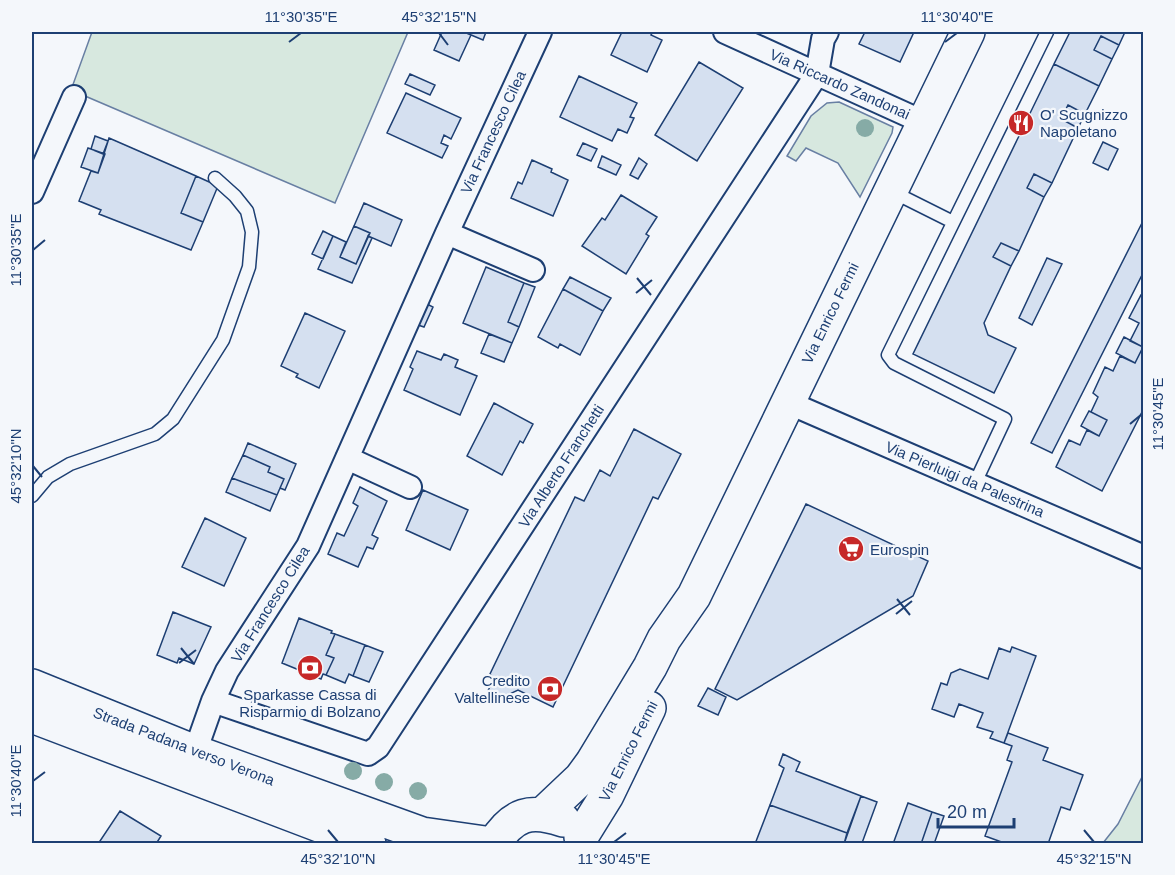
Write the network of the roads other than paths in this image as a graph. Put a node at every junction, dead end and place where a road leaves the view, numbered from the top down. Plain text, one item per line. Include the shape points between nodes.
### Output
1 (540, 32) edge
2 (725, 32) edge
3 (827, 32) edge
4 (968, 32) edge
5 (1047, 32) edge
6 (817, 74) junction
7 (74, 97) dead end
8 (923, 122) junction
9 (215, 178) dead end
10 (890, 190) junction
11 (32, 192) edge
12 (953, 222) junction
13 (447, 233) junction
14 (533, 270) dead end
15 (787, 402) junction
16 (346, 458) junction
17 (975, 483) junction
18 (410, 487) dead end
19 (32, 496) edge
20 (1143, 557) edge
21 (694, 596) junction
22 (32, 686) edge
23 (213, 701) junction
24 (32, 716) edge
25 (32, 734) edge
26 (102, 743) junction
27 (195, 752) junction
28 (544, 813) junction
29 (336, 818) junction
30 (583, 840) edge
31 (369, 843) edge
32 (493, 843) edge

1 - 13 street, Via Francesco Cilea
2 - 6 street, Via Riccardo Zandonai
3 - 6 street, Via Alberto Franchetti
4 - 8 street, Via Enrico Fermi
5 - 12 lane
6 - 8 street, Via Riccardo Zandonai
6 - 23 street, Via Alberto Franchetti via 378,747 368,754
7 - 11 street
8 - 10 street, Via Enrico Fermi
9 - 19 lane via 247,211 252,232 249,267 223,340 173,419 155,434 70,464 48,477
10 - 12 lane
10 - 15 street, Via Enrico Fermi
12 - 17 lane via 888,355 894,363 1005,420
13 - 14 street
13 - 16 street, Via Francesco Cilea
15 - 17 street, Via Pierluigi da Palestrina
15 - 21 street, Via Enrico Fermi
16 - 18 street
16 - 23 street, Via Francesco Cilea via 308,546 227,671
17 - 20 street, Via Pierluigi da Palestrina
21 - 28 street, Via Enrico Fermi via 664,639 628,707 592,763
21 - 30 street, Via Enrico Fermi via 687,631
22 - 27 street, Strada Padana verso Verona
23 - 27 street, Via Francesco Cilea
24 - 26 street, Strada Padana verso Verona
25 - 26 street
26 - 29 street, Strada Padana verso Verona
27 - 29 street, Strada Padana verso Verona
28 - 30 street via 565,820
28 - 32 street via 514,820
29 - 31 street
29 - 32 street

